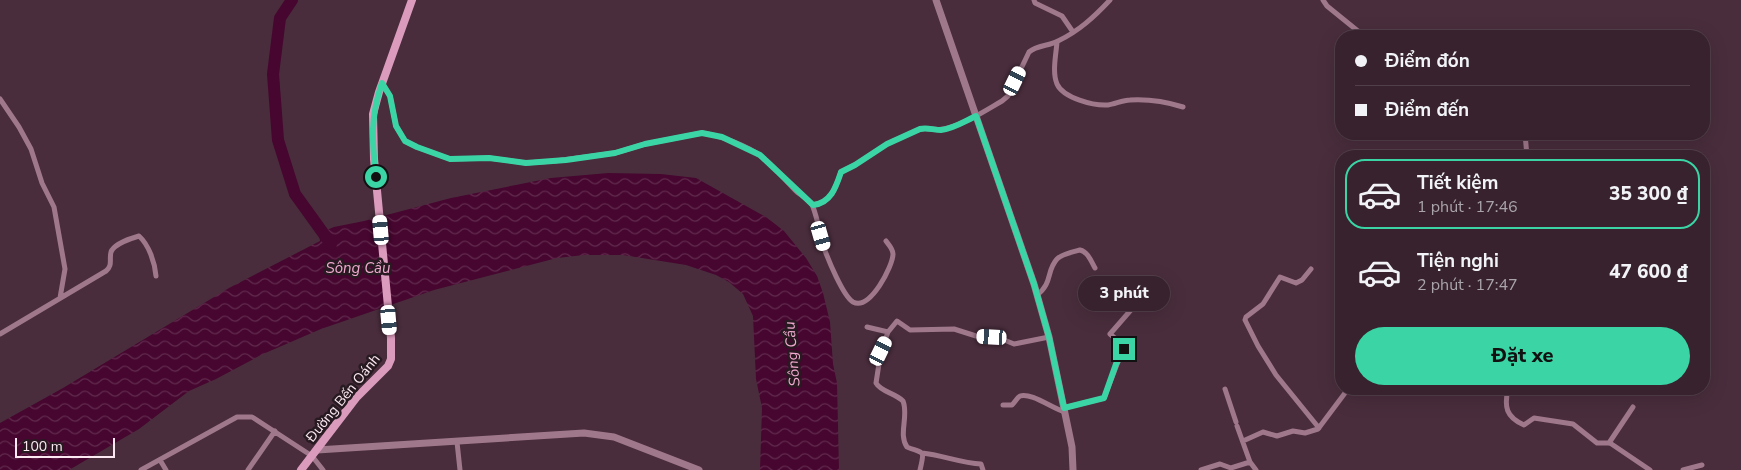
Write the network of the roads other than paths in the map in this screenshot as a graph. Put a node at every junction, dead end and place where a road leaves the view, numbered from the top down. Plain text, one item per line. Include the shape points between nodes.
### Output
1 (412, 0) edge
2 (936, 0) edge
3 (1034, 0) edge
4 (1110, 0) edge
5 (1323, 0) edge
6 (1356, 30) edge
7 (1073, 32) junction
8 (1057, 42) junction
9 (382, 83) junction
10 (0, 99) edge
11 (1183, 107) dead end
12 (976, 116) junction
13 (813, 205) junction
14 (886, 241) dead end
15 (1095, 268) dead end
16 (1312, 270) dead end
17 (156, 276) dead end
18 (1037, 295) junction
19 (1144, 295) dead end
20 (60, 298) junction
21 (867, 327) dead end
22 (888, 332) junction
23 (0, 334) edge
24 (1049, 337) junction
25 (1225, 389) dead end
26 (1344, 395) edge
27 (1507, 395) edge
28 (1003, 405) dead end
29 (1633, 407) dead end
30 (1064, 410) junction
31 (1320, 428) junction
32 (275, 431) junction
33 (1243, 441) junction
34 (457, 442) junction
35 (1608, 443) junction
36 (315, 453) junction
37 (922, 453) junction
38 (160, 460) junction
39 (1250, 462) junction
40 (1702, 465) dead end
41 (688, 468) edge
42 (141, 470) edge
43 (166, 470) edge
44 (248, 470) edge
45 (302, 470) edge
46 (323, 470) edge
47 (460, 470) edge
48 (699, 470) edge
49 (920, 470) edge
50 (984, 470) edge
51 (1073, 470) edge
52 (1201, 470) edge
53 (1256, 470) edge
54 (1650, 470) edge
55 (1683, 470) edge

1 - 9 main road, Đường Bến Oánh
2 - 12 street
3 - 7 street via 1062,16
4 - 7 street
5 - 6 street
7 - 8 street
8 - 11 street via 1055,78 1066,95 1100,105 1130,100
8 - 12 street via 1032,49 1008,96
9 - 13 street via 390,96 396,126 405,141 450,159 541,162 615,153 645,144 710,134 760,155
9 - 36 main road, Đường Bến Oánh via 373,114 374,159 392,354 388,366 356,398
10 - 20 street via 31,149 54,207 65,268
12 - 13 street via 944,129 925,127 887,144 841,172 826,200
12 - 18 street
13 - 14 street via 824,248 845,292 855,303 867,300 876,292 892,258 893,251
15 - 18 street via 1083,250 1063,255 1055,262 1045,289
16 - 31 street via 1296,283 1280,277 1263,304 1245,320 1276,375
17 - 20 street via 152,259 139,236 114,248 109,269
18 - 24 street
19 - 30 street via 1110,334 1124,349 1104,398
20 - 23 street
21 - 22 street
22 - 24 street via 897,320 910,330 954,328 968,335 997,337 1014,344
22 - 37 street via 881,351 877,386 903,400 905,446
24 - 30 street
25 - 33 street
26 - 31 street
27 - 35 street via 1506,410 1521,424 1534,418 1570,423 1597,443
28 - 30 street via 1012,405 1024,396
29 - 35 street
30 - 51 street
31 - 33 street via 1305,434 1293,431 1277,436 1263,432
32 - 36 street
32 - 38 street via 252,417 237,417
32 - 44 street
33 - 39 street
34 - 36 street
34 - 41 street via 597,434 622,440
34 - 47 street
35 - 54 street
36 - 45 main road, Đường Bến Oánh
36 - 46 street
37 - 49 street
37 - 50 street via 981,464
38 - 42 street
38 - 43 street
39 - 52 street via 1231,468 1220,464
39 - 53 street
40 - 55 street
41 - 48 street

